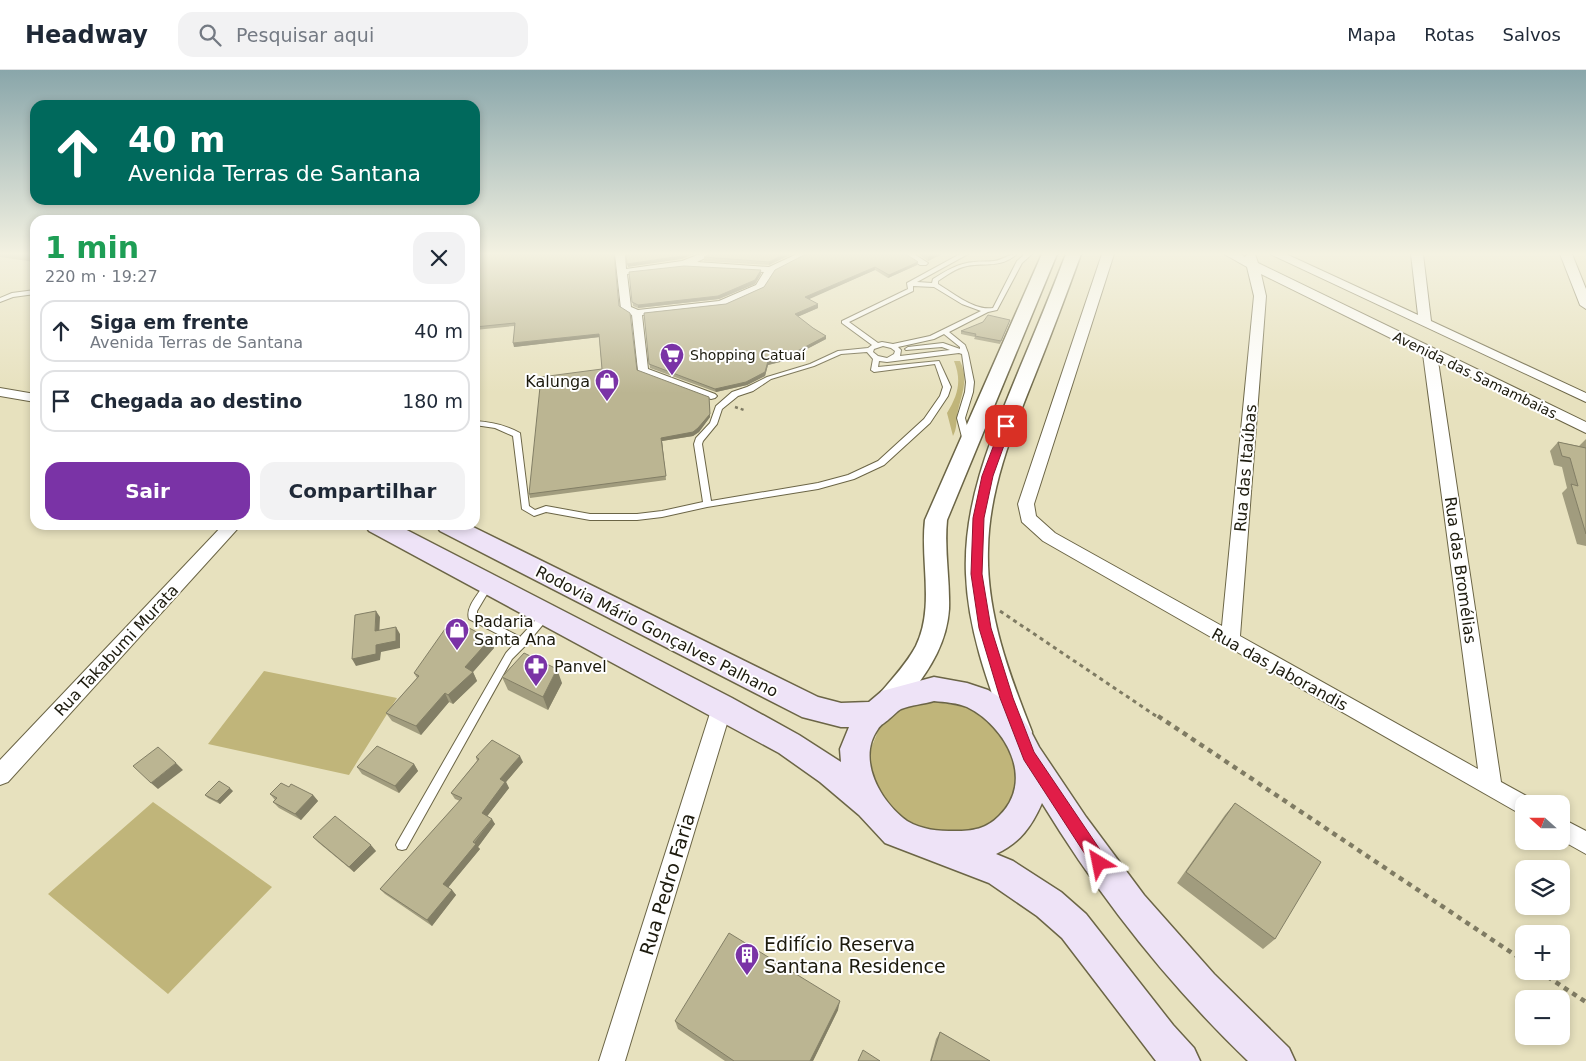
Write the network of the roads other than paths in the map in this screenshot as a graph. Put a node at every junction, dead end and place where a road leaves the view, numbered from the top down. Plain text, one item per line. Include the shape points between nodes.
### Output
1 (625, 300) edge
2 (730, 300) edge
3 (885, 300) edge
4 (962, 300) edge
5 (1000, 300) edge
6 (1031, 300) edge
7 (1056, 300) edge
8 (1093, 300) edge
9 (1260, 300) edge
10 (1322, 300) edge
11 (1377, 300) edge
12 (1422, 300) edge
13 (987, 311) junction
14 (637, 313) junction
15 (1425, 322) junction
16 (944, 331) junction
17 (873, 347) junction
18 (895, 348) junction
19 (962, 352) junction
20 (1430, 353) junction
21 (876, 359) junction
22 (892, 359) junction
23 (0, 392) edge
24 (711, 396) edge
25 (30, 397) edge
26 (1586, 398) edge
27 (480, 423) edge
28 (1586, 428) edge
29 (968, 444) junction
30 (707, 504) junction
31 (228, 530) edge
32 (386, 530) edge
33 (458, 530) edge
34 (489, 584) junction
35 (546, 614) junction
36 (1230, 640) junction
37 (522, 643) junction
38 (722, 707) junction
39 (881, 707) junction
40 (1026, 749) junction
41 (0, 775) edge
42 (1491, 787) junction
43 (1515, 801) edge
44 (868, 804) junction
45 (1570, 833) edge
46 (1586, 843) edge
47 (402, 845) dead end
48 (939, 848) junction
49 (612, 1061) edge
50 (1181, 1061) edge
51 (1276, 1061) edge

1 - 14 street via 626,309
2 - 14 street via 721,304
3 - 17 lane via 844,322
4 - 13 lane
5 - 13 lane via 996,309
6 - 29 street
7 - 40 street via 984,489 976,544 979,597 990,651
8 - 36 street, Rua das Jaborandis via 1026,504 1028,518 1049,537
9 - 36 street, Rua das Itaúbas
10 - 20 street, Avenida das Samambaias
11 - 15 street, Avenida das Samambaias
12 - 15 street
13 - 16 lane
14 - 24 street via 643,371
15 - 26 street, Avenida das Samambaias
16 - 18 lane
16 - 19 lane via 963,346
17 - 18 lane
17 - 21 lane via 870,355
17 - 30 lane via 840,352 812,365 769,378 724,402 698,444
18 - 19 lane via 943,345
18 - 22 lane via 898,355
19 - 22 lane
19 - 29 lane via 970,382 961,418
20 - 28 street, Avenida das Samambaias
20 - 42 street, Rua das Bromélias
21 - 22 lane
21 - 30 lane via 874,370 937,362 947,387 927,421 882,463 851,477 818,486
23 - 25 street
27 - 30 lane via 517,435 525,507 534,514 546,509 590,517 637,517
29 - 39 street via 936,520 933,550 937,608 930,641 913,672
31 - 41 street, Rua Takabumi Murata
32 - 34 main road
33 - 39 main road, Rodovia Mário Gonçalves Palhano via 812,708 841,715
34 - 35 main road
34 - 37 lane via 472,616
35 - 37 lane
35 - 38 main road
36 - 42 street, Rua das Jaborandis
37 - 47 lane via 509,656
38 - 44 main road via 789,744 831,772
38 - 49 street, Rua Pedro Faria
39 - 40 main road via 911,692 934,689 965,694 998,713 1014,729
39 - 44 main road via 861,731 856,744 856,774
40 - 48 main road via 1031,770 1030,792 1023,812 1014,824 989,842 965,848
40 - 51 main road via 1089,849 1130,904 1194,979
42 - 43 street, Rua das Jaborandis
44 - 48 main road via 898,832
45 - 46 street
48 - 50 main road via 1001,872 1049,904 1074,926

